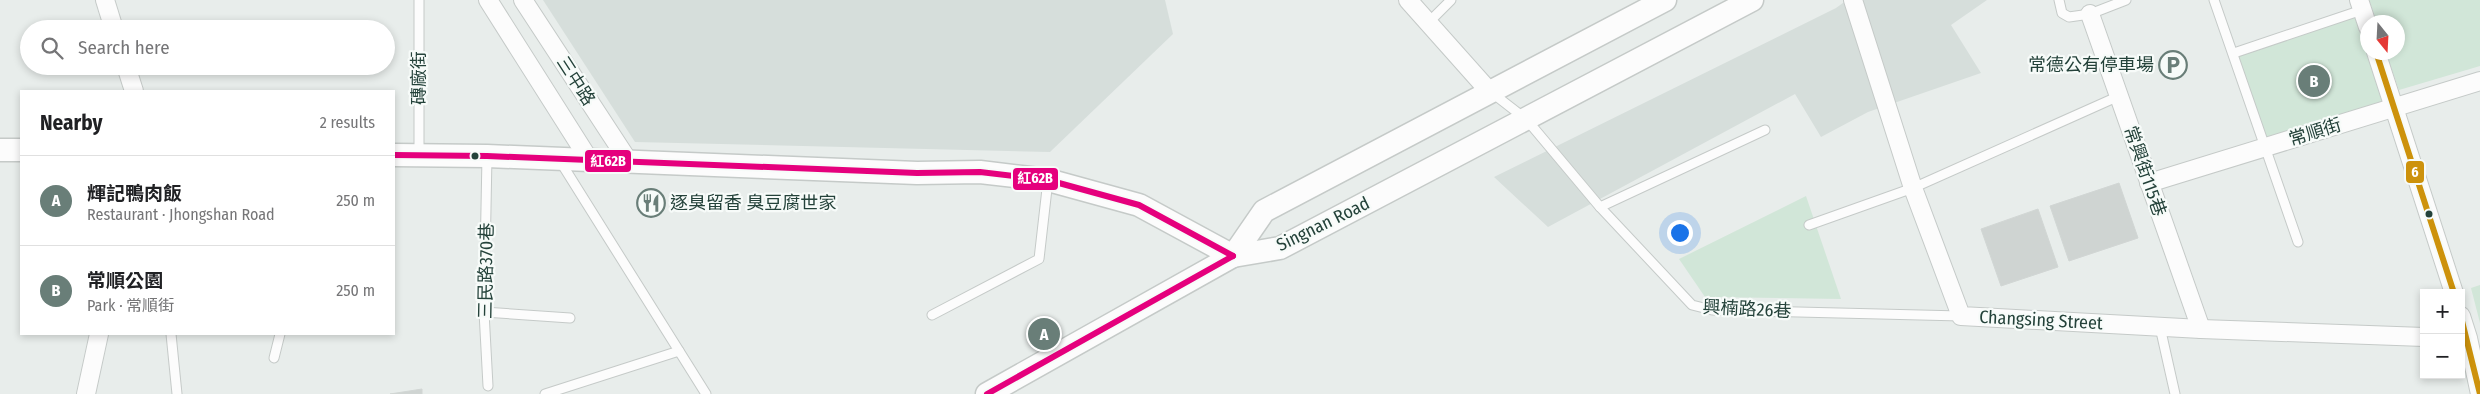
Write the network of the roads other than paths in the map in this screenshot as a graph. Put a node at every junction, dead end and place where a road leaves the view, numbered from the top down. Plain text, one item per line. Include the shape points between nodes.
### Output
1 (105, 0) edge
2 (419, 0) edge
3 (488, 0) edge
4 (524, 0) edge
5 (1408, 0) edge
6 (1452, 0) edge
7 (1665, 0) edge
8 (1752, 0) edge
9 (1853, 0) edge
10 (2059, 0) edge
11 (2126, 0) edge
12 (2214, 0) edge
13 (2360, 5) edge
14 (2090, 14) junction
15 (111, 20) edge
16 (1429, 22) junction
17 (2234, 53) junction
18 (2379, 60) edge
19 (129, 75) edge
20 (2480, 81) edge
21 (134, 90) edge
22 (1489, 91) junction
23 (2119, 96) junction
24 (2394, 108) junction
25 (1527, 120) junction
26 (1765, 130) dead end
27 (2267, 147) junction
28 (0, 150) edge
29 (20, 150) edge
30 (395, 155) edge
31 (419, 155) junction
32 (487, 156) junction
33 (559, 159) junction
34 (590, 161) junction
35 (629, 162) junction
36 (1048, 180) junction
37 (2149, 183) junction
38 (1913, 188) junction
39 (1600, 207) junction
40 (1809, 225) dead end
41 (2298, 242) dead end
42 (1233, 256) junction
43 (2453, 289) edge
44 (484, 312) junction
45 (932, 315) dead end
46 (1961, 316) junction
47 (570, 318) dead end
48 (2160, 327) junction
49 (2201, 329) junction
50 (99, 335) edge
51 (171, 335) edge
52 (280, 335) edge
53 (2420, 337) edge
54 (2465, 338) edge
55 (679, 351) junction
56 (274, 358) dead end
57 (488, 386) dead end
58 (86, 394) edge
59 (177, 394) edge
60 (545, 394) edge
61 (706, 394) edge
62 (987, 394) edge
63 (2175, 394) edge
64 (2480, 394) edge

1 - 15 street
2 - 31 lane, 磚廠街
3 - 34 street
4 - 35 street, 三中路
5 - 16 street
6 - 16 lane
7 - 22 street, Singnan Road
8 - 25 street, Singnan Road
9 - 38 street, Changsing Street
10 - 14 lane via 2062,13 2069,17
11 - 14 lane
12 - 17 lane
13 - 17 lane
14 - 23 street, 常興街115巷
16 - 22 street
17 - 27 lane
18 - 24 street
19 - 21 street
20 - 24 street, 常順街
22 - 25 lane, 興楠路26巷
22 - 42 street, Singnan Road via 1264,211
23 - 37 street, 常興街115巷
23 - 38 lane
24 - 27 street, 常順街
24 - 43 street
25 - 39 lane, 興楠路26巷
25 - 42 street, Singnan Road via 1280,248
26 - 39 lane
27 - 37 street, 常順街
27 - 41 lane
28 - 29 street
30 - 31 street
31 - 32 street
32 - 33 street
32 - 44 lane, 三民路370巷
33 - 34 street
33 - 55 lane
34 - 35 street
35 - 36 street via 917,173 980,172
36 - 42 street via 1139,205
36 - 45 lane via 1039,259
37 - 49 street, 常興街115巷
38 - 40 lane
38 - 46 street, Changsing Street
39 - 46 lane, 興楠路26巷 via 1692,305 1712,310
42 - 62 street
44 - 47 lane
44 - 57 lane, 三民路370巷
46 - 48 street, Changsing Street
48 - 49 street, Changsing Street
48 - 63 lane
49 - 53 street, Changsing Street
50 - 58 street
51 - 59 lane
52 - 56 lane
54 - 64 street
55 - 60 lane
55 - 61 lane

